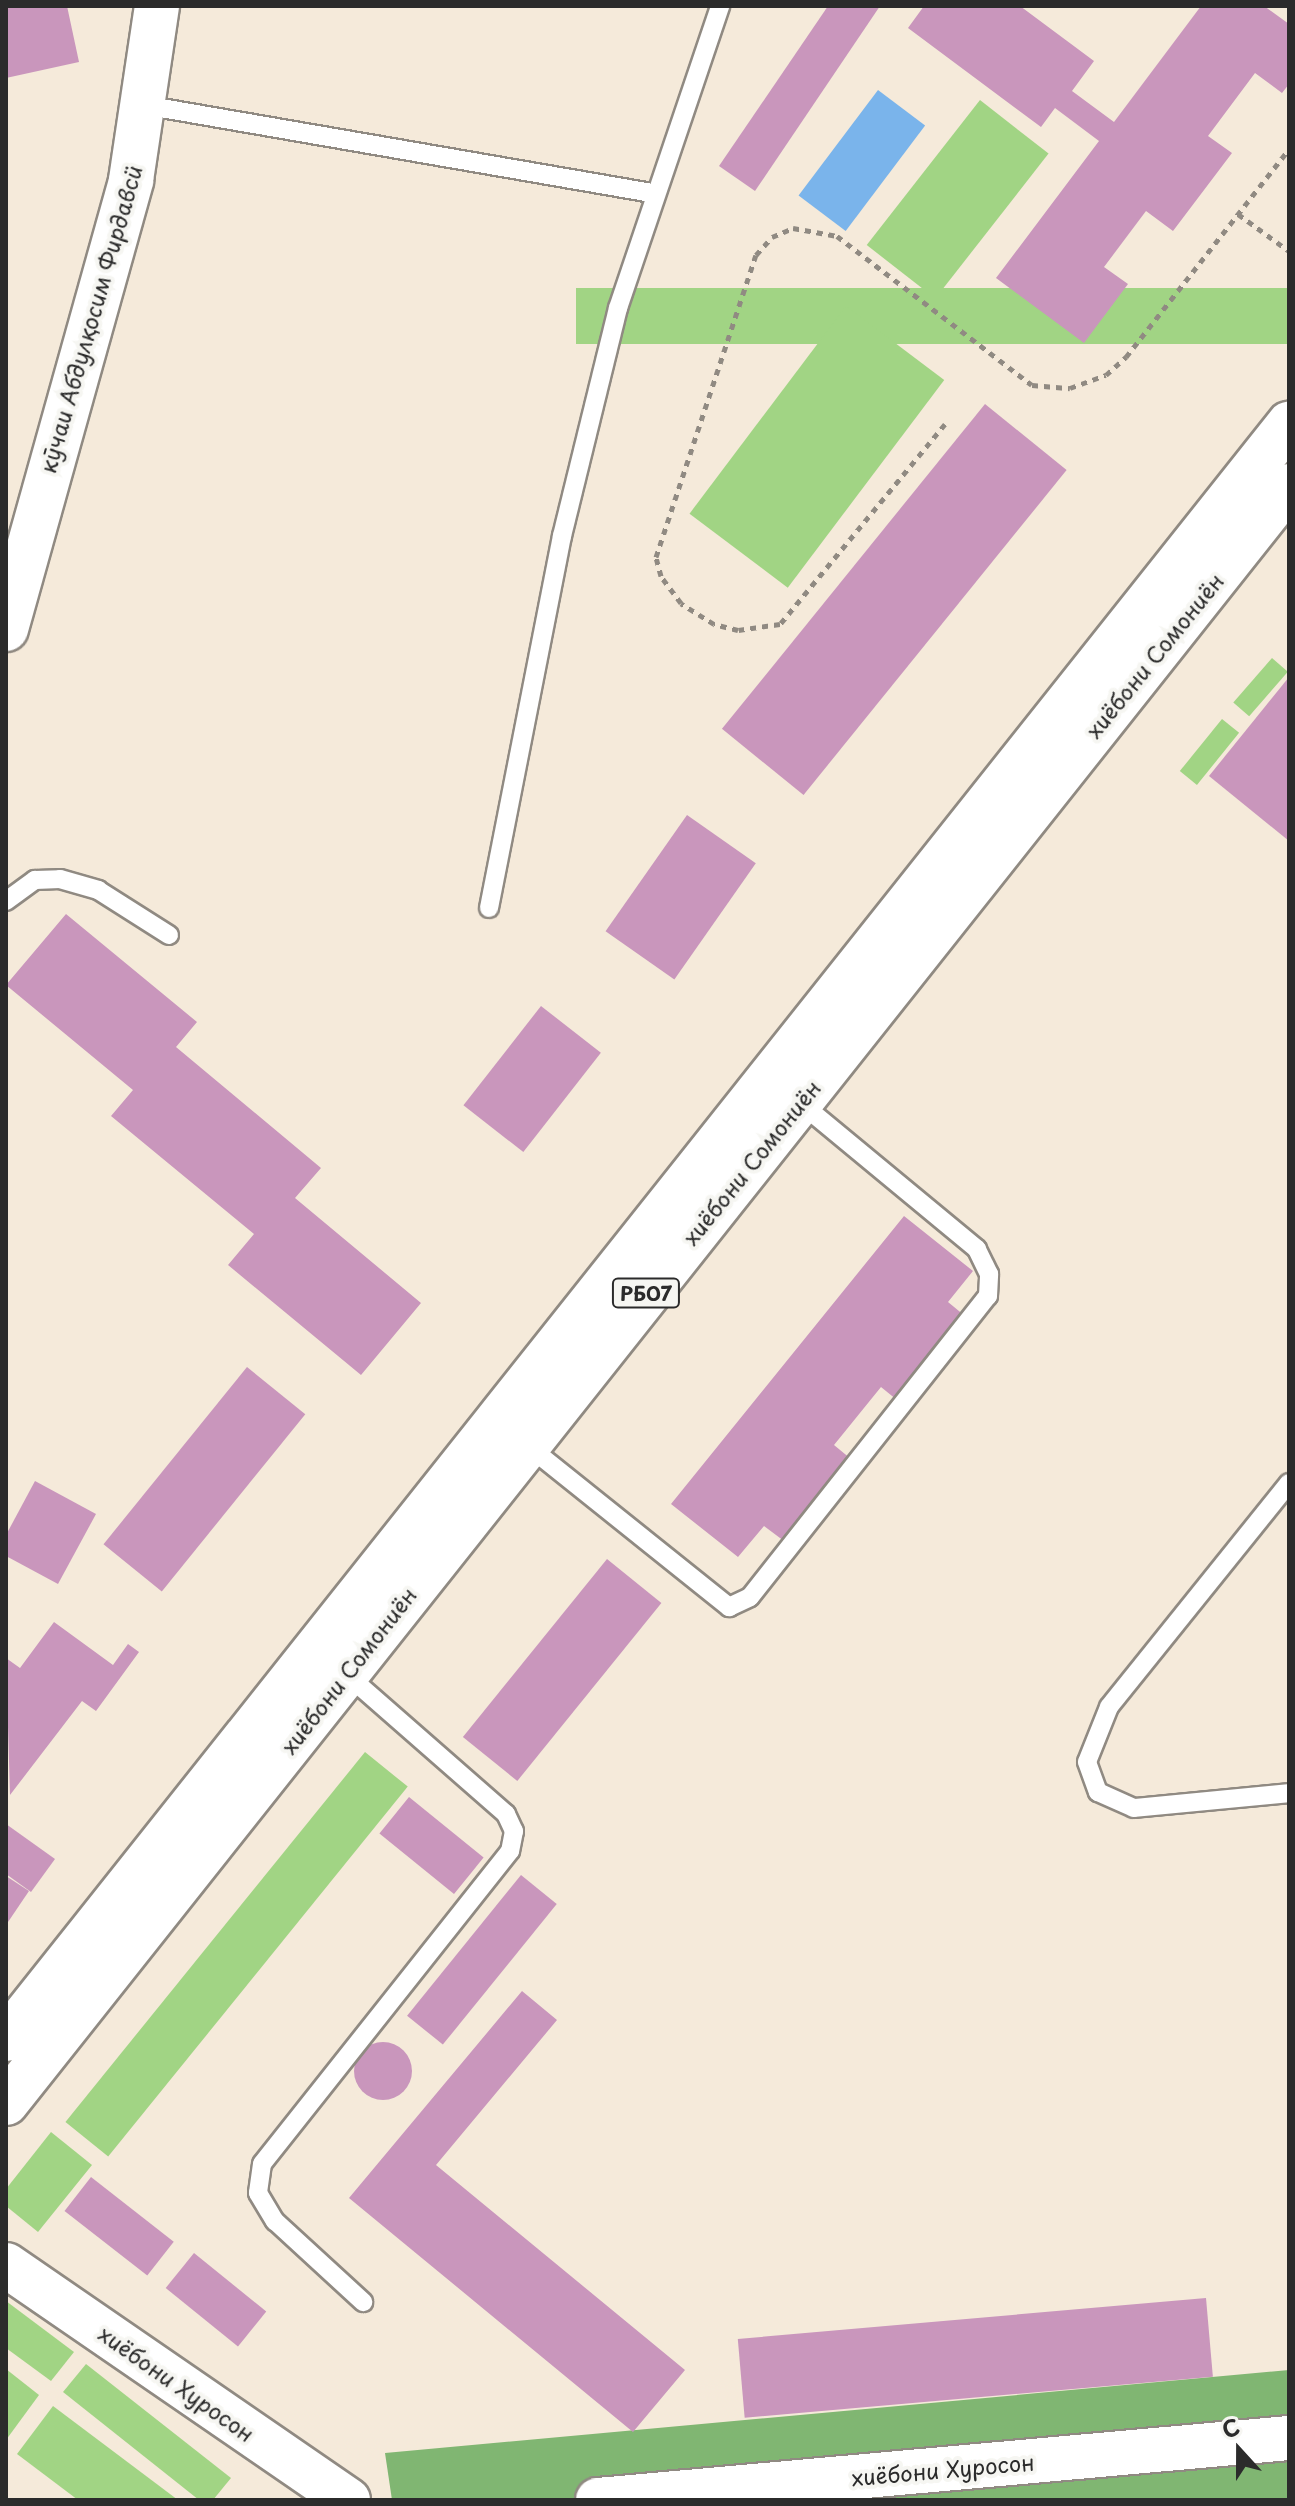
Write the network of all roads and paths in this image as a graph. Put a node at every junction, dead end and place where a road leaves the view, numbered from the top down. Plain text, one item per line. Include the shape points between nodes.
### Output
1 (157, 6) edge
2 (720, 6) edge
3 (144, 105) junction
4 (1289, 149) edge
5 (652, 193) junction
6 (1238, 214) junction
7 (1289, 251) edge
8 (945, 424) dead end
9 (1289, 424) edge
10 (1289, 486) edge
11 (6, 629) edge
12 (6, 901) edge
13 (489, 908) dead end
14 (169, 935) dead end
15 (799, 1102) junction
16 (526, 1444) junction
17 (1289, 1483) edge
18 (345, 1673) junction
19 (1289, 1793) edge
20 (6, 2039) edge
21 (6, 2103) edge
22 (6, 2265) edge
23 (363, 2302) dead end
24 (1289, 2438) edge
25 (348, 2500) edge
26 (598, 2500) edge

1 - 3 main road, кӯчаи Абдулқосим Фирдавсӣ
2 - 5 lane
3 - 5 lane
3 - 11 main road, кӯчаи Абдулқосим Фирдавсӣ via 131,180
4 - 6 path
5 - 13 lane via 562,536
6 - 7 path
6 - 8 path via 1116,367 1057,390 1032,385 837,236 793,228 772,237 756,255 656,557 661,576 681,603 714,624 738,630 780,624
9 - 20 main road, хиёбони Сомониён / РБ07
10 - 15 main road, хиёбони Сомониён / РБ07
12 - 14 lane via 35,880 60,879 98,890
15 - 16 main road, хиёбони Сомониён / РБ07
15 - 16 lane via 977,1249 989,1274 988,1296 750,1597 729,1607 708,1595
16 - 18 main road, хиёбони Сомониён / РБ07
17 - 19 lane via 1109,1707 1087,1762 1098,1792 1134,1808
18 - 21 main road, хиёбони Сомониён / РБ07
18 - 23 lane via 506,1814 514,1831 510,1851 262,2164 258,2193 275,2221
22 - 25 main road, хиёбони Хуросон
24 - 26 main road, хиёбони Хуросон

